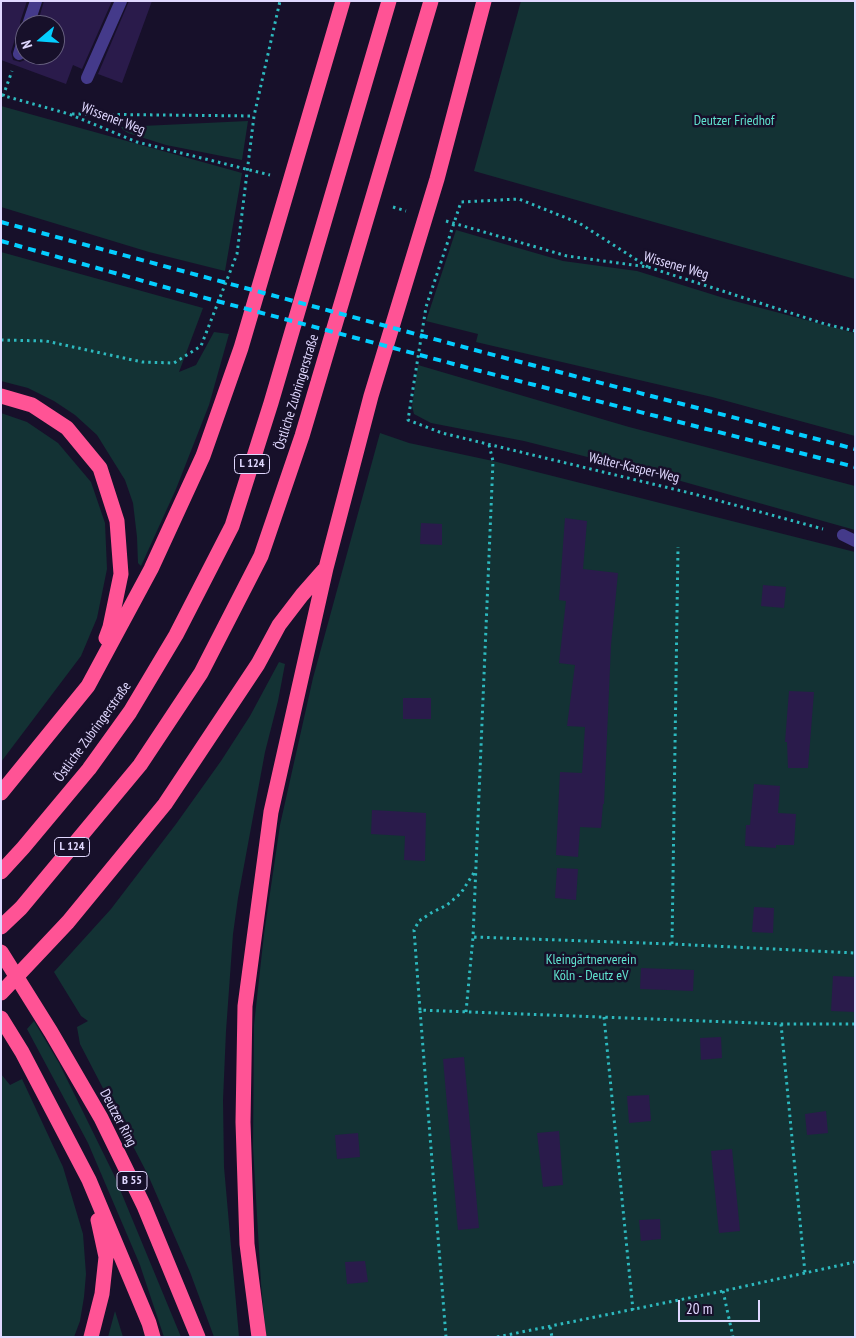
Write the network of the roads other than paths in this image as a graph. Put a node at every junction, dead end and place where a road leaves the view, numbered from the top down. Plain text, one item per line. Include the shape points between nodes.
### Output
1 (36, 1) edge
2 (121, 1) edge
3 (344, 1) edge
4 (389, 1) edge
5 (431, 1) edge
6 (484, 1) edge
7 (31, 15) edge
8 (87, 78) dead end
9 (1, 396) edge
10 (843, 535) road end
11 (855, 541) edge
12 (326, 568) junction
13 (88, 686) junction
14 (1, 793) edge
15 (1, 872) edge
16 (1, 927) edge
17 (1, 952) edge
18 (1, 993) edge
19 (1, 1018) edge
20 (89, 1180) junction
21 (91, 1337) edge
22 (153, 1337) edge
23 (198, 1337) edge
24 (259, 1337) edge

1 - 7 lane
2 - 8 lane
3 - 13 highway via 241,348 203,456 151,569
4 - 15 highway, Östliche Zubringerstraße / L 124 via 232,526 176,635 130,712 89,769
5 - 16 highway, Östliche Zubringerstraße / L 124 via 302,436 261,556 201,673 140,765 21,908
6 - 12 highway via 437,178 371,396
9 - 13 highway via 32,405 68,428 100,468 116,521 121,574 110,627
10 - 11 lane
12 - 18 highway via 279,625 258,664 165,804 68,922
12 - 24 highway via 271,812 245,1006 243,1122 247,1244
13 - 14 highway
17 - 23 highway, Deutzer Ring / B 55 via 101,1118 144,1206
19 - 20 highway
20 - 21 highway via 106,1257 102,1294
20 - 22 highway

